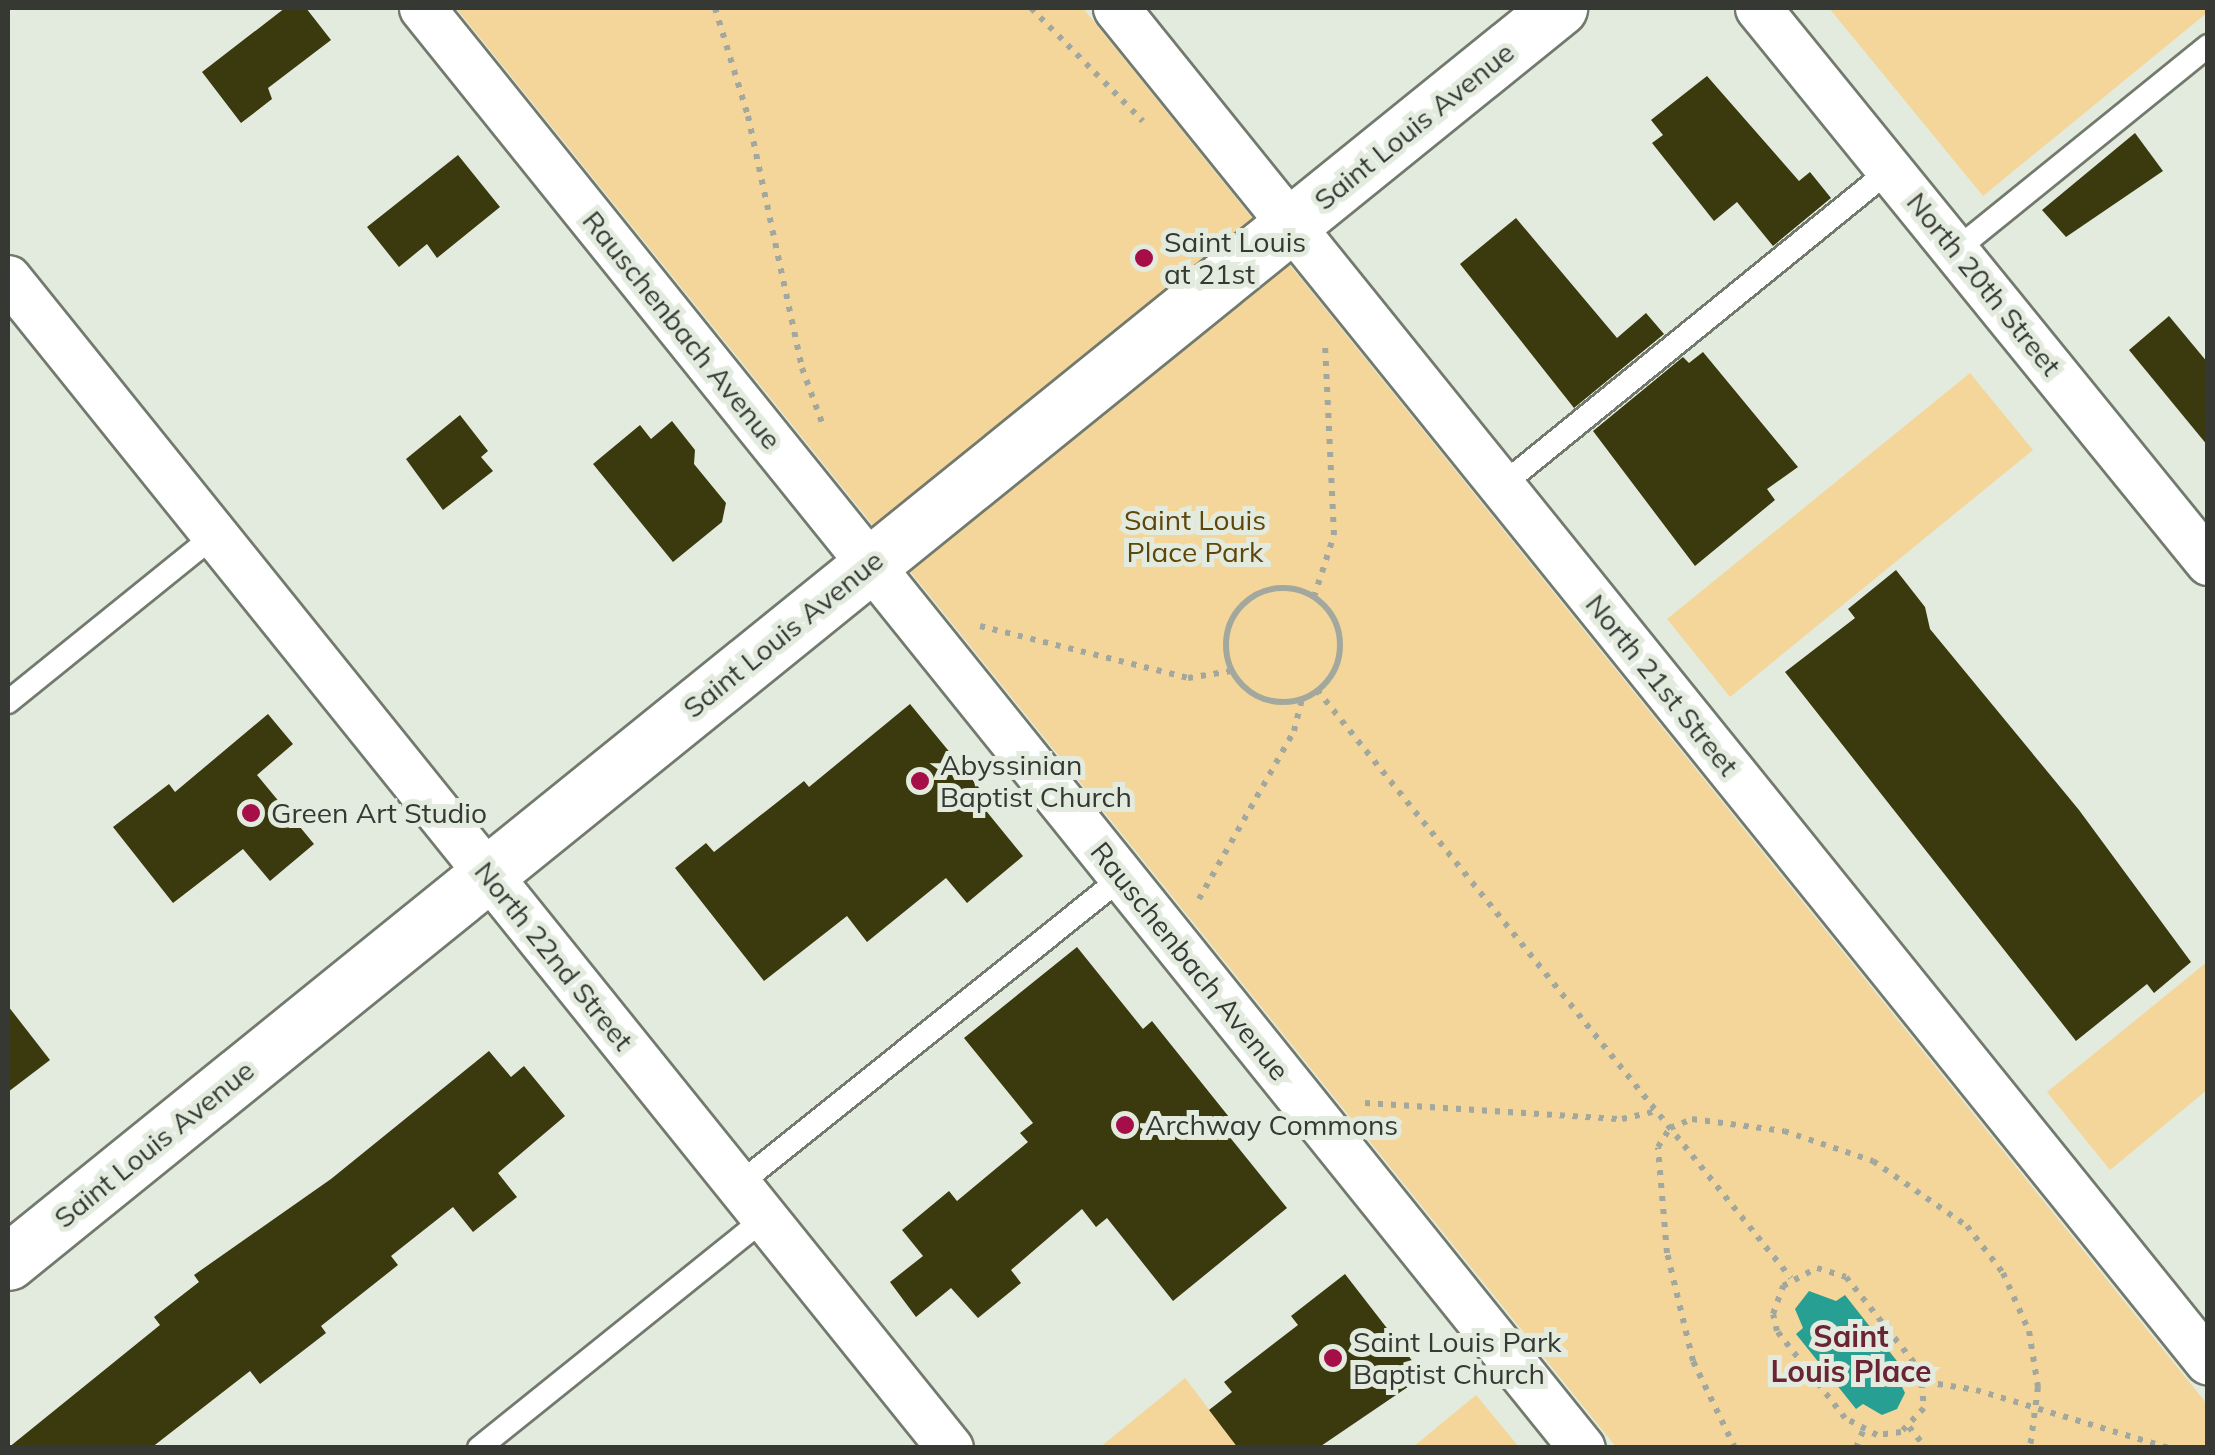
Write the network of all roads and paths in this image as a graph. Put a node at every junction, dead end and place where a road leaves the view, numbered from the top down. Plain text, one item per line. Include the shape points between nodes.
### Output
1 (422, 8) edge
2 (715, 8) edge
3 (1032, 8) edge
4 (1116, 8) edge
5 (1560, 8) edge
6 (1758, 8) edge
7 (2208, 46) edge
8 (1146, 126) dead end
9 (1891, 169) junction
10 (1292, 225) junction
11 (1956, 250) junction
12 (8, 278) edge
13 (1322, 326) dead end
14 (830, 443) dead end
15 (1501, 486) junction
16 (215, 535) junction
17 (2205, 553) edge
18 (870, 564) junction
19 (1314, 597) junction
20 (973, 625) dead end
21 (1232, 671) junction
22 (1318, 690) junction
23 (1302, 699) junction
24 (8, 702) edge
25 (488, 874) junction
26 (1122, 877) junction
27 (1199, 908) dead end
28 (1350, 1098) dead end
29 (1657, 1112) junction
30 (1670, 1128) junction
31 (752, 1201) junction
32 (8, 1262) edge
33 (1791, 1278) junction
34 (2208, 1362) edge
35 (1926, 1382) junction
36 (2038, 1407) junction
37 (1909, 1427) junction
38 (1864, 1431) junction
39 (480, 1448) edge
40 (950, 1448) edge
41 (1582, 1448) edge
42 (1734, 1448) edge
43 (1856, 1448) edge
44 (1926, 1448) edge
45 (2030, 1448) edge
46 (2169, 1448) edge

1 - 18 street, Rauschenbach Avenue
2 - 14 path via 748,116 802,368
3 - 8 path
4 - 10 street, North 21st Street
5 - 10 street, Saint Louis Avenue
6 - 9 street, North 20th Street
7 - 11 lane
9 - 11 street, North 20th Street
9 - 15 lane
10 - 15 street, North 21st Street
10 - 18 street, Saint Louis Avenue
11 - 17 street, North 20th Street
12 - 16 street, North 22nd Street
13 - 19 path via 1334,535
15 - 34 street, North 21st Street
16 - 24 lane
16 - 25 street, North 22nd Street
18 - 25 street, Saint Louis Avenue
18 - 26 street, Rauschenbach Avenue
19 - 21 path via 1280,588 1246,602 1227,632
19 - 22 path via 1328,610 1340,642 1338,660
20 - 21 path via 1188,678
21 - 23 path via 1268,700
22 - 23 path
22 - 29 path
23 - 27 path via 1294,731 1207,881
25 - 31 street, North 22nd Street
25 - 32 street, Saint Louis Avenue
26 - 31 lane
26 - 41 street, Rauschenbach Avenue
28 - 29 path via 1622,1119
29 - 30 path
30 - 33 path
30 - 36 path via 1720,1119 1784,1131 1873,1161 1942,1204 1986,1248 2020,1305 2036,1361
30 - 42 path via 1658,1147 1667,1253 1693,1362
31 - 39 lane
31 - 40 street, North 22nd Street
33 - 35 path via 1817,1268 1846,1277
33 - 38 path via 1776,1298 1777,1331 1845,1418
35 - 36 path
35 - 37 path via 1924,1408
36 - 45 path
36 - 46 path
37 - 38 path via 1891,1435
37 - 44 path
38 - 43 path

